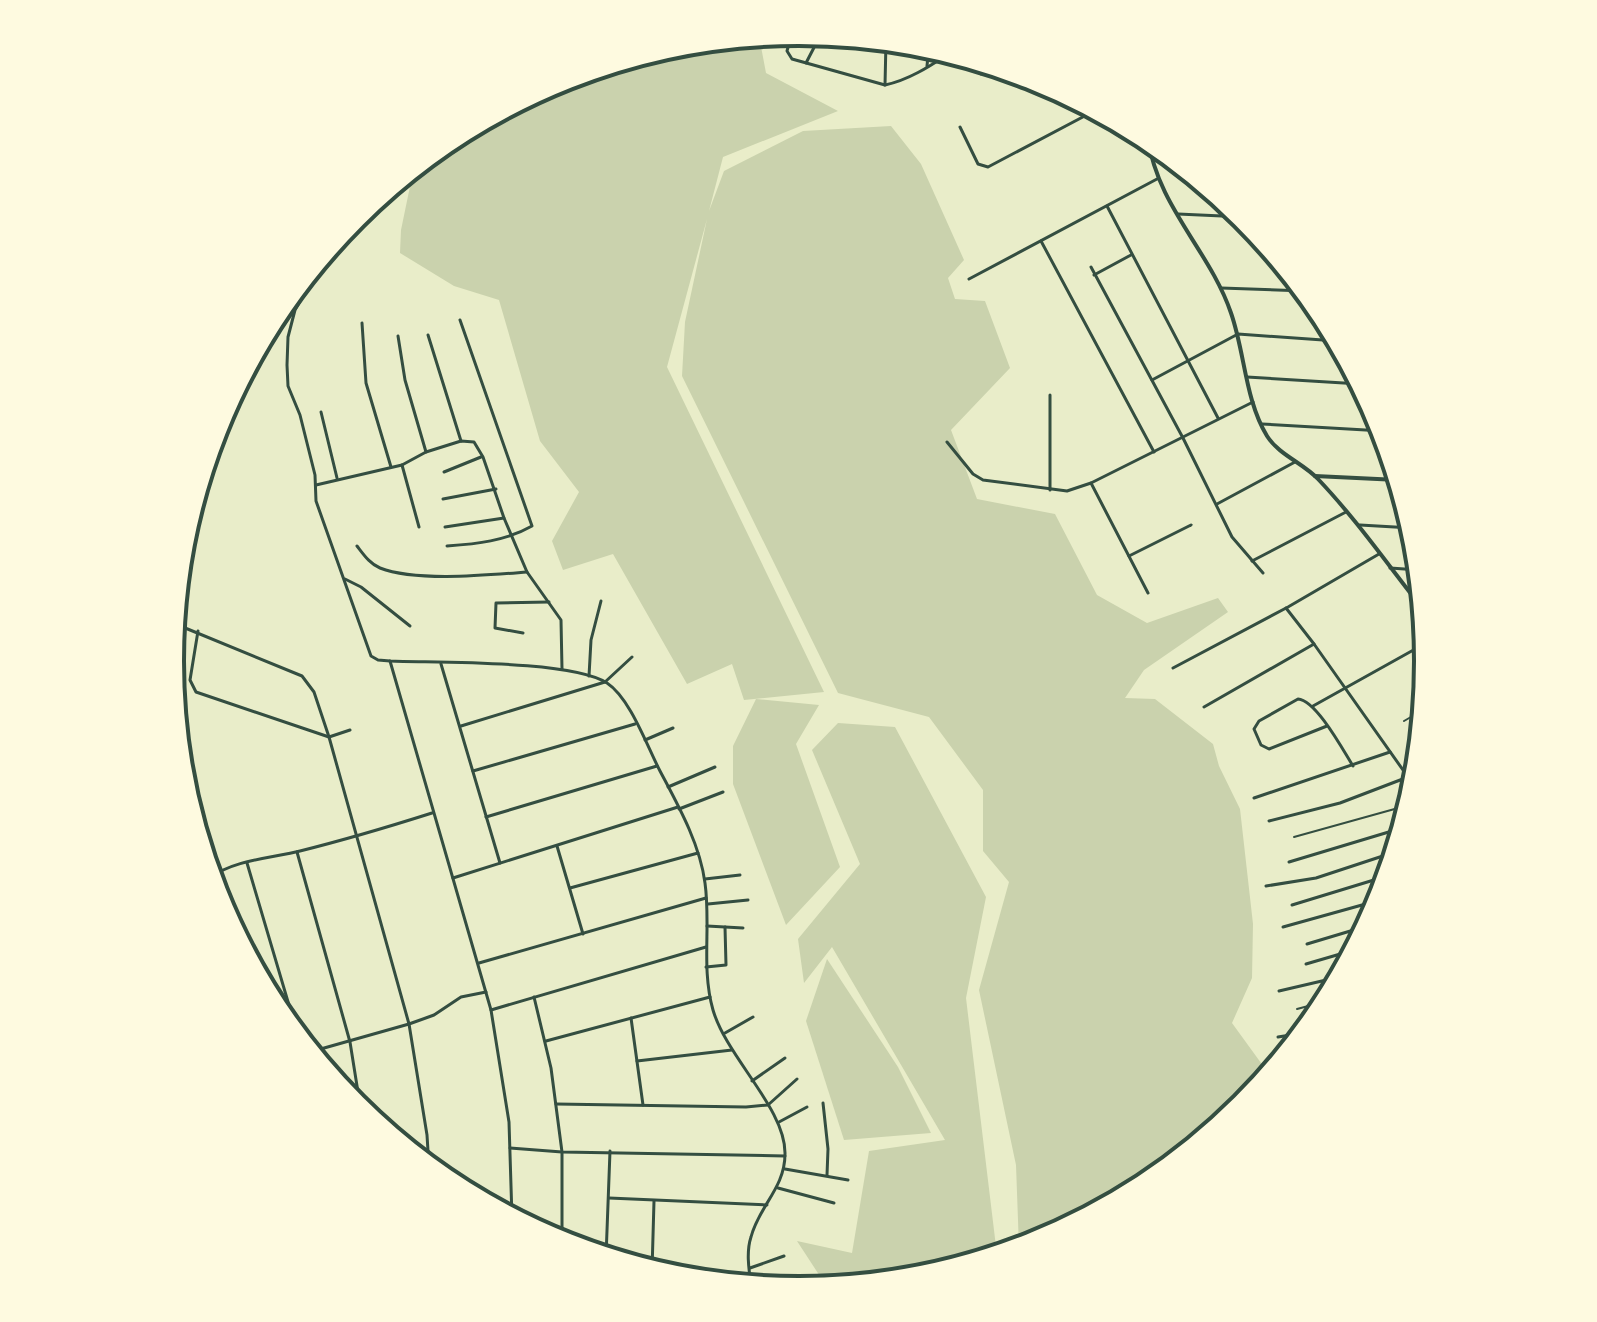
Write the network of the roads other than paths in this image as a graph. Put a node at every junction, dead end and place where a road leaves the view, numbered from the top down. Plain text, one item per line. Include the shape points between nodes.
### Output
1 (789, 46) edge
2 (815, 46) edge
3 (886, 52) edge
4 (928, 60) edge
5 (936, 62) edge
6 (806, 63) junction
7 (927, 68) junction
8 (885, 85) junction
9 (1084, 116) edge
10 (960, 127) dead end
11 (1153, 159) edge
12 (1157, 179) junction
13 (1107, 206) junction
14 (1175, 214) junction
15 (1222, 216) edge
16 (1041, 241) junction
17 (1131, 255) junction
18 (1091, 267) dead end
19 (1094, 275) junction
20 (969, 279) dead end
21 (1221, 288) junction
22 (1289, 290) edge
23 (299, 303) edge
24 (460, 320) dead end
25 (362, 323) dead end
26 (1238, 334) junction
27 (428, 335) dead end
28 (398, 336) dead end
29 (1323, 340) edge
30 (1188, 360) junction
31 (1247, 377) junction
32 (1152, 380) junction
33 (1347, 383) edge
34 (1050, 395) dead end
35 (1253, 402) junction
36 (321, 412) dead end
37 (1219, 419) junction
38 (1262, 424) junction
39 (1369, 430) edge
40 (1183, 438) junction
41 (461, 441) junction
42 (947, 442) dead end
43 (426, 452) junction
44 (1154, 452) junction
45 (483, 457) junction
46 (1296, 461) junction
47 (402, 465) junction
48 (391, 467) junction
49 (444, 472) dead end
50 (1315, 476) junction
51 (337, 478) junction
52 (1386, 479) edge
53 (1091, 483) junction
54 (316, 485) junction
55 (496, 489) junction
56 (1050, 490) junction
57 (443, 499) dead end
58 (1217, 504) junction
59 (1346, 512) junction
60 (504, 518) junction
61 (1191, 525) dead end
62 (1357, 525) junction
63 (419, 527) dead end
64 (445, 527) dead end
65 (1399, 527) edge
66 (511, 536) junction
67 (357, 546) dead end
68 (447, 546) dead end
69 (1379, 554) junction
70 (1129, 556) junction
71 (1252, 561) junction
72 (1390, 568) junction
73 (1406, 569) edge
74 (527, 572) junction
75 (1263, 573) dead end
76 (344, 579) junction
77 (1409, 592) edge
78 (1148, 593) dead end
79 (601, 601) dead end
80 (549, 602) junction
81 (1286, 608) junction
82 (410, 626) dead end
83 (185, 627) edge
84 (198, 631) junction
85 (523, 633) dead end
86 (1314, 644) junction
87 (1413, 650) edge
88 (632, 657) dead end
89 (390, 661) junction
90 (441, 663) junction
91 (1173, 668) dead end
92 (562, 669) junction
93 (589, 676) junction
94 (605, 682) junction
95 (1346, 689) junction
96 (1313, 706) junction
97 (1204, 707) dead end
98 (1410, 717) edge
99 (1404, 721) dead end
100 (636, 723) junction
101 (461, 726) junction
102 (1327, 726) junction
103 (673, 728) dead end
104 (350, 730) dead end
105 (329, 737) junction
106 (645, 740) junction
107 (1390, 752) junction
108 (657, 766) junction
109 (1353, 766) junction
110 (715, 767) dead end
111 (473, 771) junction
112 (1404, 771) edge
113 (1402, 779) edge
114 (668, 787) junction
115 (723, 792) dead end
116 (1254, 798) dead end
117 (678, 808) junction
118 (1396, 809) edge
119 (434, 812) junction
120 (486, 817) junction
121 (1269, 821) dead end
122 (1389, 832) edge
123 (355, 837) junction
124 (1294, 837) dead end
125 (557, 846) junction
126 (297, 852) junction
127 (698, 853) junction
128 (1382, 856) edge
129 (1289, 862) dead end
130 (247, 863) junction
131 (500, 863) junction
132 (221, 872) edge
133 (740, 875) dead end
134 (452, 878) junction
135 (705, 879) junction
136 (1373, 880) edge
137 (1266, 886) dead end
138 (570, 888) junction
139 (748, 900) dead end
140 (706, 901) junction
141 (1292, 905) dead end
142 (1363, 905) edge
143 (707, 926) junction
144 (725, 927) junction
145 (1283, 927) dead end
146 (743, 928) dead end
147 (1351, 931) edge
148 (583, 934) junction
149 (1307, 944) dead end
150 (706, 947) junction
151 (1339, 954) edge
152 (477, 964) junction
153 (1306, 964) dead end
154 (706, 967) junction
155 (1324, 981) edge
156 (1279, 991) dead end
157 (486, 992) junction
158 (534, 997) junction
159 (710, 997) junction
160 (289, 1006) edge
161 (1308, 1006) edge
162 (1297, 1009) dead end
163 (491, 1010) junction
164 (753, 1017) dead end
165 (631, 1018) junction
166 (409, 1024) junction
167 (724, 1033) junction
168 (1285, 1036) edge
169 (1278, 1037) dead end
170 (546, 1041) junction
171 (350, 1042) junction
172 (322, 1049) edge
173 (732, 1050) junction
174 (785, 1058) dead end
175 (637, 1061) junction
176 (797, 1079) dead end
177 (751, 1081) junction
178 (357, 1089) edge
179 (823, 1103) dead end
180 (556, 1104) junction
181 (643, 1105) junction
182 (768, 1105) junction
183 (807, 1107) dead end
184 (779, 1122) junction
185 (510, 1148) junction
186 (610, 1151) junction
187 (428, 1152) edge
188 (562, 1152) junction
189 (785, 1156) junction
190 (784, 1169) junction
191 (827, 1175) junction
192 (848, 1180) dead end
193 (778, 1188) junction
194 (609, 1198) junction
195 (654, 1201) junction
196 (834, 1203) dead end
197 (512, 1205) edge
198 (767, 1205) junction
199 (562, 1229) edge
200 (607, 1245) edge
201 (784, 1256) dead end
202 (652, 1258) edge
203 (749, 1269) junction
204 (750, 1274) edge

1 - 6 street via 787,56
2 - 6 street
3 - 8 street
4 - 7 street
5 - 7 street
6 - 8 street
7 - 8 street
9 - 10 street via 988,167 978,164
11 - 12 street
12 - 13 street
12 - 14 street
13 - 16 street
13 - 17 street
14 - 15 street
14 - 21 street
16 - 20 street
16 - 44 street
17 - 19 street
17 - 30 street
18 - 19 street
19 - 32 street
21 - 22 street
21 - 26 street
23 - 54 street via 288,337 288,386
24 - 66 street via 532,523
25 - 48 street via 366,383
26 - 29 street
26 - 30 street
26 - 31 street
27 - 41 street
28 - 43 street
30 - 32 street
30 - 37 street
31 - 33 street
31 - 35 street
32 - 40 street
34 - 56 street
35 - 37 street
35 - 38 street
36 - 51 street
37 - 40 street
38 - 39 street
38 - 46 street via 1274,444
40 - 44 street
40 - 58 street
41 - 43 street
41 - 45 street via 474,442
42 - 56 street via 983,480
43 - 47 street
44 - 53 street
45 - 49 street
45 - 55 street
46 - 50 street
46 - 58 street
47 - 48 street
47 - 63 street
48 - 51 street
50 - 52 street
50 - 59 street
51 - 54 street
53 - 56 street
53 - 70 street
54 - 76 street via 316,501
55 - 57 street
55 - 60 street
58 - 71 street via 1232,537
59 - 62 street
59 - 71 street
60 - 64 street
60 - 66 street
61 - 70 street
62 - 65 street
62 - 69 street
66 - 68 street
66 - 74 street
67 - 74 street via 371,563 391,571 477,576
69 - 72 street
69 - 81 street
70 - 78 street
71 - 75 street
72 - 73 street
72 - 77 street
74 - 80 street
76 - 82 street
76 - 89 street via 371,656
79 - 93 street
80 - 85 street via 496,603 495,628
80 - 92 street via 562,625
81 - 86 street
81 - 91 street
83 - 84 street
84 - 105 street via 302,676 314,692
84 - 105 street via 190,680 196,692
86 - 95 street
86 - 97 street
87 - 95 street
88 - 94 street
89 - 90 street
89 - 119 street
90 - 92 street
90 - 101 street
92 - 93 street
93 - 94 street
94 - 100 street
94 - 101 street
95 - 96 street
95 - 107 street
96 - 102 street
96 - 102 street via 1302,698 1259,721 1254,726 1261,745 1274,749
98 - 99 lane
100 - 106 street
100 - 111 street
101 - 111 street
102 - 109 street
103 - 106 street
104 - 105 street
105 - 123 street
106 - 108 street
107 - 109 street
107 - 112 street
108 - 114 street
108 - 120 street
109 - 116 street
110 - 114 street
111 - 120 street
113 - 121 street
114 - 117 street
115 - 117 street
117 - 125 street
117 - 127 street
118 - 124 lane
119 - 123 street
119 - 134 street
120 - 131 street
122 - 129 street
123 - 126 street
123 - 166 street
125 - 131 street
125 - 138 street
126 - 130 street
126 - 171 street
127 - 135 street
127 - 138 street
128 - 137 street via 1316,878
130 - 132 street
130 - 160 street
131 - 134 street
133 - 135 street
134 - 152 street
135 - 140 street
136 - 141 street
138 - 148 street
139 - 140 street
140 - 143 street
140 - 148 street
142 - 145 street
143 - 144 street
143 - 150 street
144 - 146 street
144 - 154 street via 726,965
147 - 149 street
148 - 152 street
150 - 154 street
150 - 158 street
151 - 153 street
152 - 157 street
154 - 159 street
155 - 156 street
157 - 163 street
157 - 166 street via 461,997
158 - 163 street
158 - 170 street
159 - 165 street
159 - 167 street
161 - 162 lane
163 - 185 street
164 - 167 street
165 - 170 street
165 - 175 street
166 - 171 street
166 - 187 street
167 - 173 street
168 - 169 street
170 - 180 street
171 - 172 street
171 - 178 street
173 - 175 street
173 - 177 street
174 - 177 street
175 - 181 street
176 - 182 street
177 - 182 street
179 - 191 street
180 - 181 street
180 - 188 street
181 - 182 street
182 - 184 street
183 - 184 street
184 - 189 street
185 - 188 street
185 - 197 street
186 - 188 street
186 - 189 street
186 - 194 street
188 - 199 street
189 - 190 street
190 - 191 street
190 - 193 street
191 - 192 street
193 - 196 street
193 - 198 street
194 - 195 street
194 - 200 street
195 - 198 street
195 - 202 street
198 - 203 street via 750,1238
201 - 203 street
203 - 204 street

